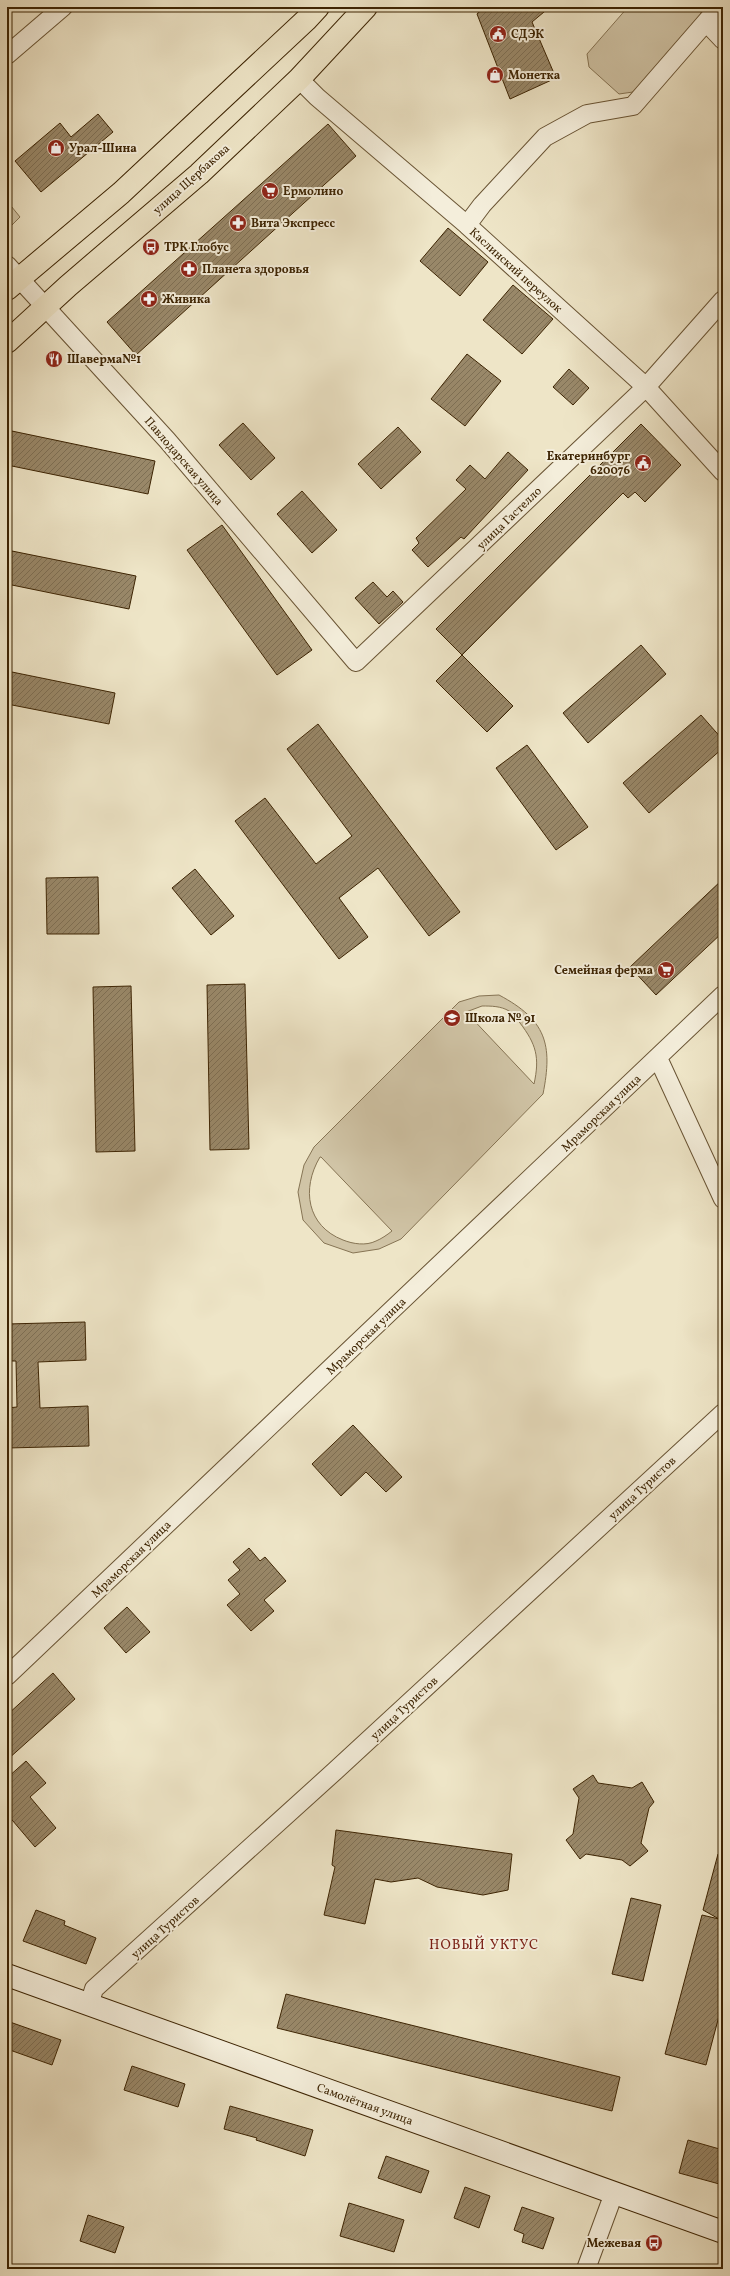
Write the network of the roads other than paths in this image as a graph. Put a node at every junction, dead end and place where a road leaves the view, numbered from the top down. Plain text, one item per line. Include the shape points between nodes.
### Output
1 (62, 7) edge
2 (318, 7) edge
3 (366, 7) edge
4 (719, 7) edge
5 (706, 22) junction
6 (723, 40) edge
7 (7, 55) edge
8 (299, 79) junction
9 (467, 225) junction
10 (11, 278) edge
11 (723, 300) edge
12 (46, 306) junction
13 (7, 342) edge
14 (646, 387) junction
15 (723, 472) edge
16 (356, 662) joint
17 (723, 994) edge
18 (658, 1058) junction
19 (723, 1200) edge
20 (723, 1413) edge
21 (7, 1676) edge
22 (7, 1975) edge
23 (89, 2005) junction
24 (614, 2192) junction
25 (723, 2232) edge
26 (586, 2269) edge

1 - 7 street
2 - 10 main road via 121,193
3 - 8 main road, улица Щербакова
4 - 5 street
5 - 6 street
5 - 9 street via 633,106 587,114 545,137 510,165
8 - 9 street, Каслинский переулок via 317,98
8 - 12 main road, улица Щербакова via 199,174
9 - 14 street, Каслинский переулок
10 - 12 street, Павлодарская улица
11 - 14 street, улица Гастелло
12 - 13 main road, улица Щербакова
12 - 16 street, Павлодарская улица via 167,440
14 - 15 street, Каслинский переулок
14 - 16 street, улица Гастелло
17 - 18 street, Мраморская улица
18 - 19 street
18 - 21 street, Мраморская улица
20 - 23 street, улица Туристов via 94,1990
22 - 23 main road, Самолётная улица
23 - 24 main road, Самолётная улица
24 - 25 main road, Самолётная улица
24 - 26 street

